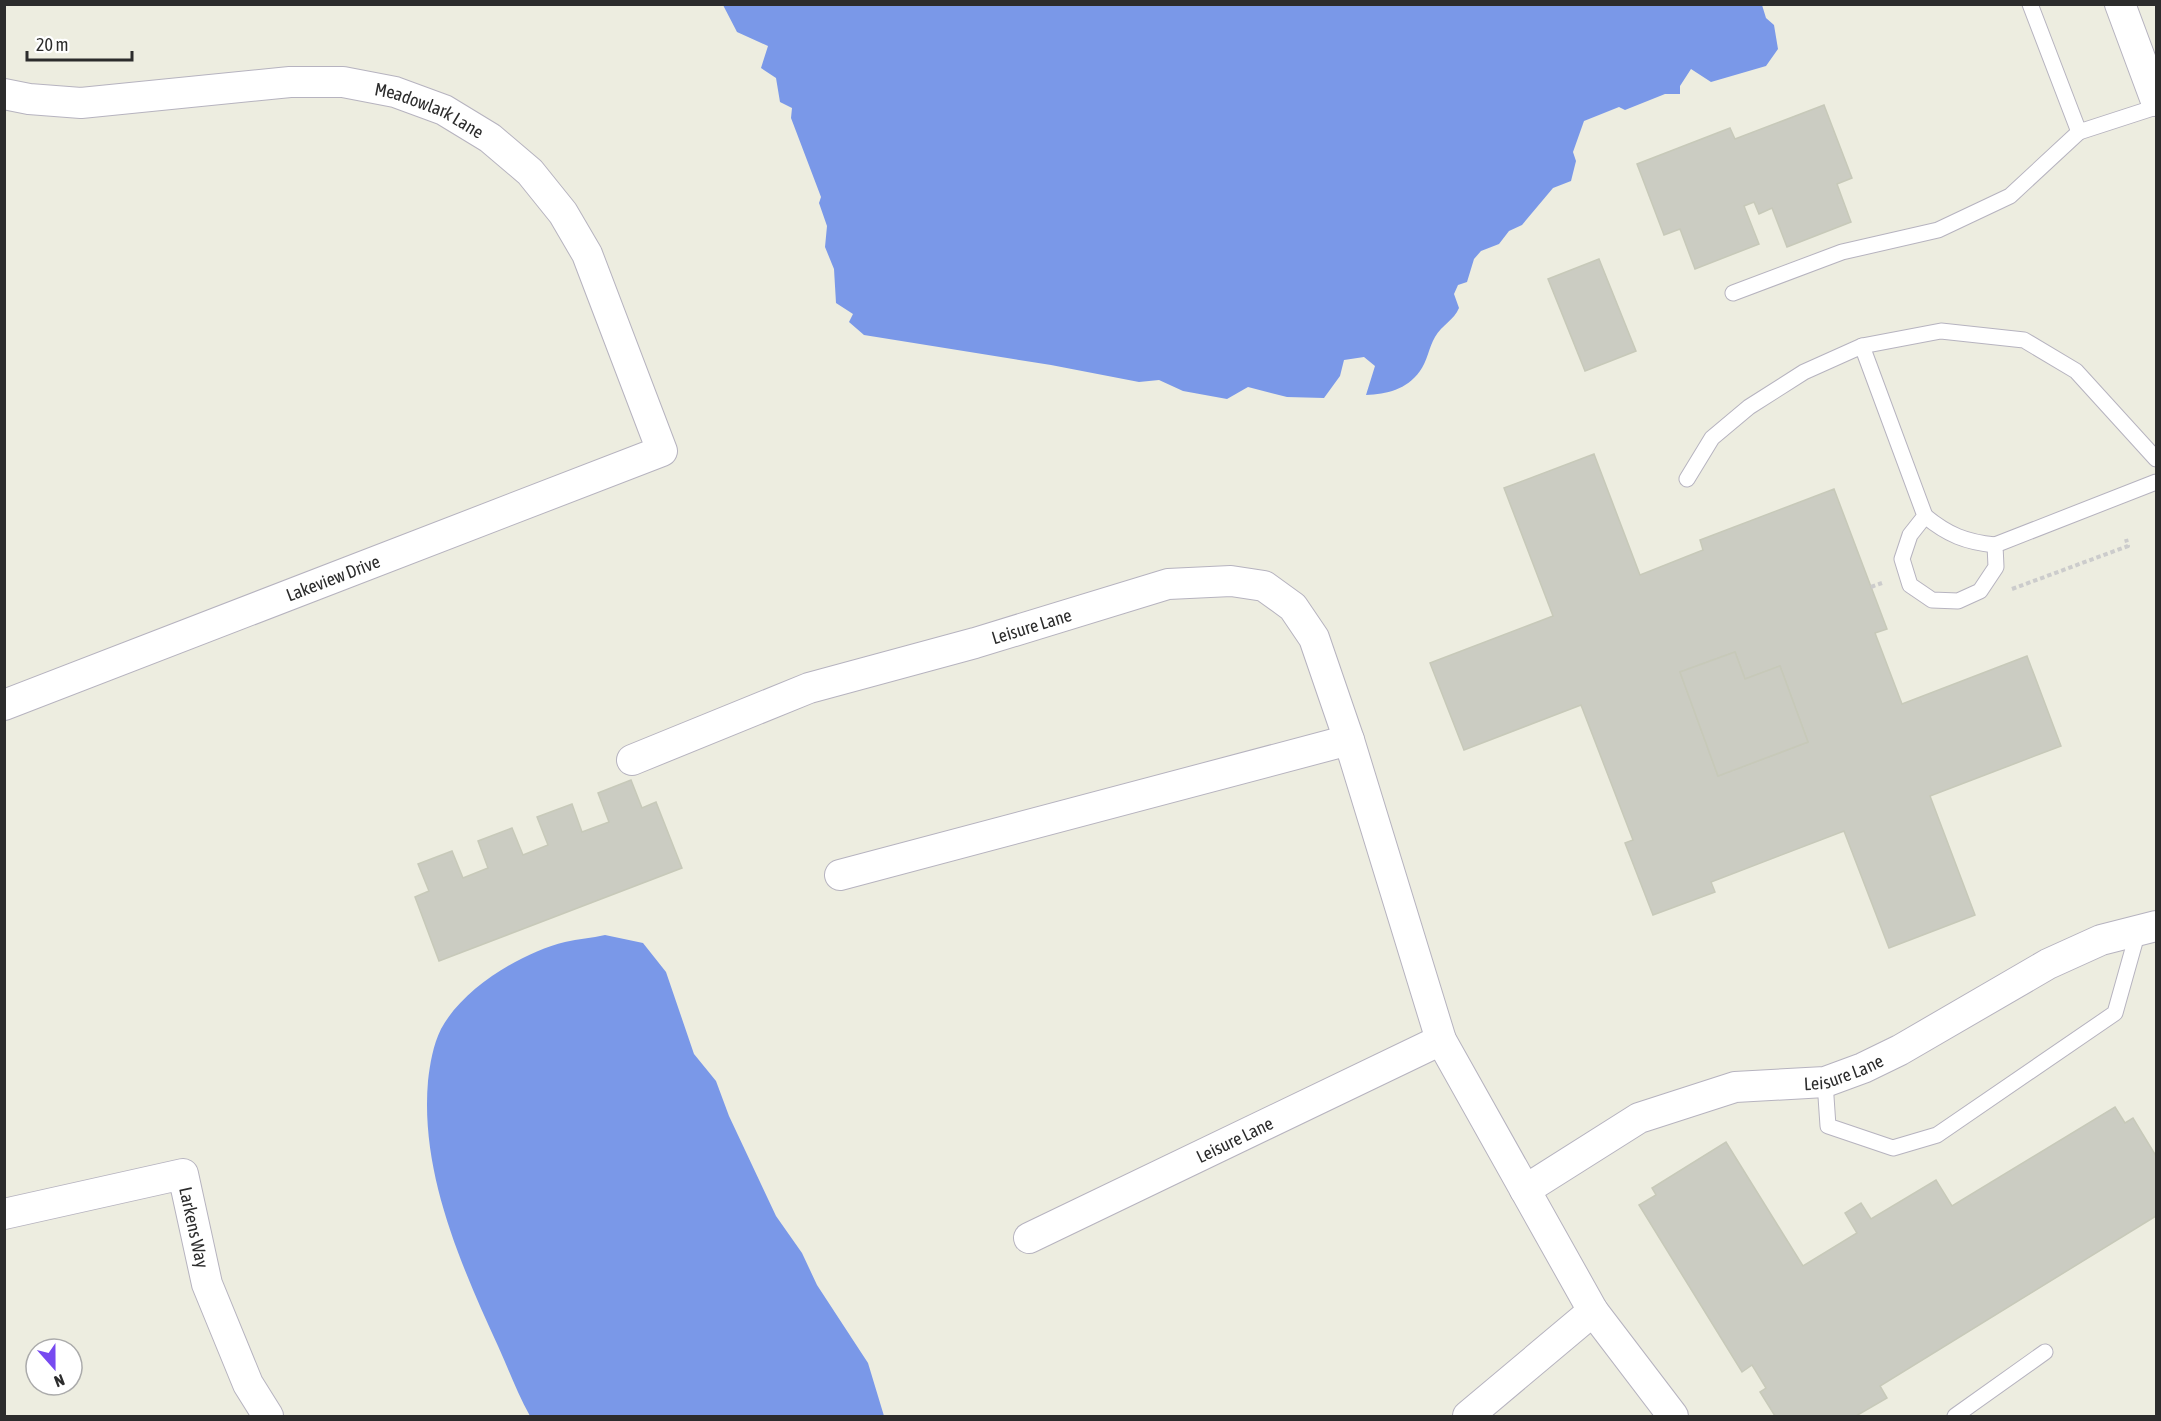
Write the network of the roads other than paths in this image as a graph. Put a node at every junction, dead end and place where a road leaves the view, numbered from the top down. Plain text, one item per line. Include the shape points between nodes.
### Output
1 (2030, 4) edge
2 (2120, 4) edge
3 (4, 94) edge
4 (2157, 101) edge
5 (2157, 107) edge
6 (2079, 132) junction
7 (1733, 293) dead end
8 (1862, 346) junction
9 (662, 451) joint
10 (2157, 459) edge
11 (1687, 479) dead end
12 (2157, 482) edge
13 (1925, 516) junction
14 (1995, 545) junction
15 (4, 705) edge
16 (1349, 740) junction
17 (632, 760) dead end
18 (840, 875) dead end
19 (2147, 929) edge
20 (1441, 1040) junction
21 (1825, 1082) junction
22 (1525, 1190) junction
23 (4, 1214) edge
24 (1029, 1238) dead end
25 (1593, 1311) junction
26 (2045, 1352) dead end
27 (267, 1416) edge
28 (1468, 1416) edge
29 (1673, 1416) edge
30 (1955, 1416) edge

1 - 6 lane
2 - 4 street
3 - 9 street, Meadowlark Lane via 81,103 290,82 343,82 395,92 444,111 490,138 530,172 563,213 587,254
5 - 6 lane
6 - 7 lane via 2010,196 1938,230 1842,252
8 - 10 lane via 1941,331 2024,340 2076,371
8 - 11 lane via 1804,372 1749,407 1712,438
8 - 13 lane
9 - 15 street, Lakeview Drive
12 - 14 lane
13 - 14 lane via 1962,538
13 - 14 lane via 1911,535 1902,559 1910,585 1932,600 1958,601 1980,591 1996,567
16 - 17 street, Leisure Lane via 1314,638 1293,607 1264,586 1231,581 1168,584 809,688
16 - 18 street
16 - 20 street, Leisure Lane
19 - 21 street, Leisure Lane via 2101,940 2048,964 1900,1050
19 - 21 lane via 2115,1013 1937,1135 1893,1148 1828,1126
20 - 22 street, Leisure Lane
20 - 24 street, Leisure Lane
21 - 22 street, Leisure Lane via 1735,1087 1638,1118
22 - 25 street, Leisure Lane
23 - 27 street, Larkens Way via 183,1174 207,1284 248,1384
25 - 28 street
25 - 29 street, Leisure Lane
26 - 30 lane

